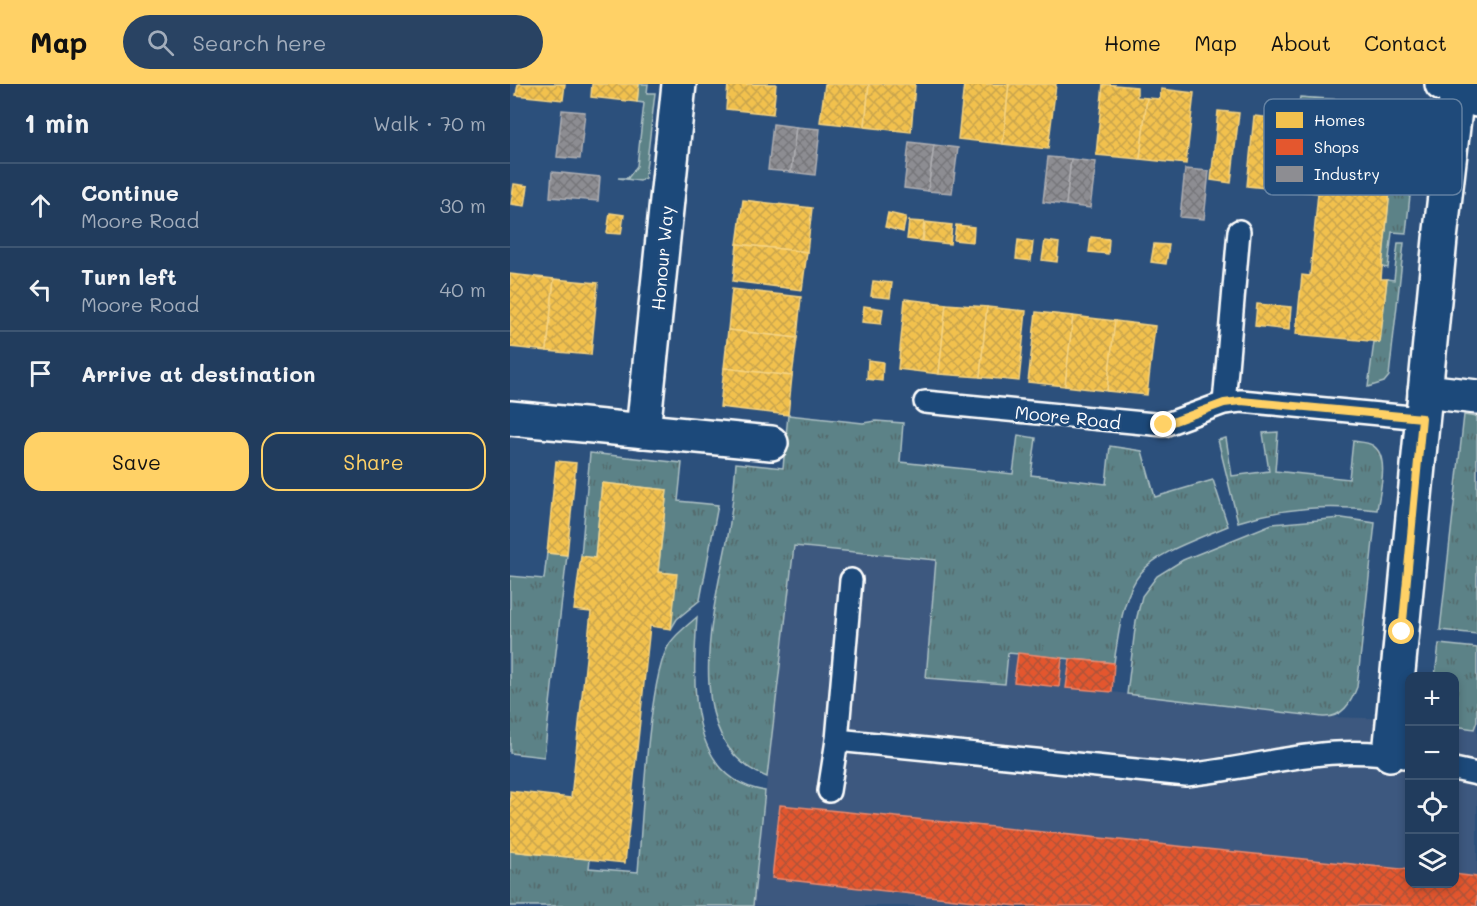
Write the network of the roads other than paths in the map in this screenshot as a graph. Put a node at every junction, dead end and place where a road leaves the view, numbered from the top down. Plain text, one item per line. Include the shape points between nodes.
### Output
1 (679, 84) edge
2 (1447, 195) edge
3 (1239, 231) dead end
4 (1477, 396) edge
5 (925, 402) dead end
6 (1224, 403) junction
7 (1423, 404) junction
8 (510, 418) edge
9 (643, 431) junction
10 (771, 443) dead end
11 (851, 580) dead end
12 (837, 740) junction
13 (1400, 756) edge
14 (1459, 770) edge
15 (1477, 774) edge
16 (829, 791) dead end

1 - 9 street, Honour Way
2 - 7 street
3 - 6 lane
4 - 7 street
5 - 6 lane, Moore Road via 1164,425
6 - 7 lane, Moore Road
7 - 13 street
8 - 9 street
9 - 10 street
11 - 12 lane
12 - 13 lane via 1186,775 1223,772 1307,754 1341,751
12 - 16 lane
14 - 15 lane

